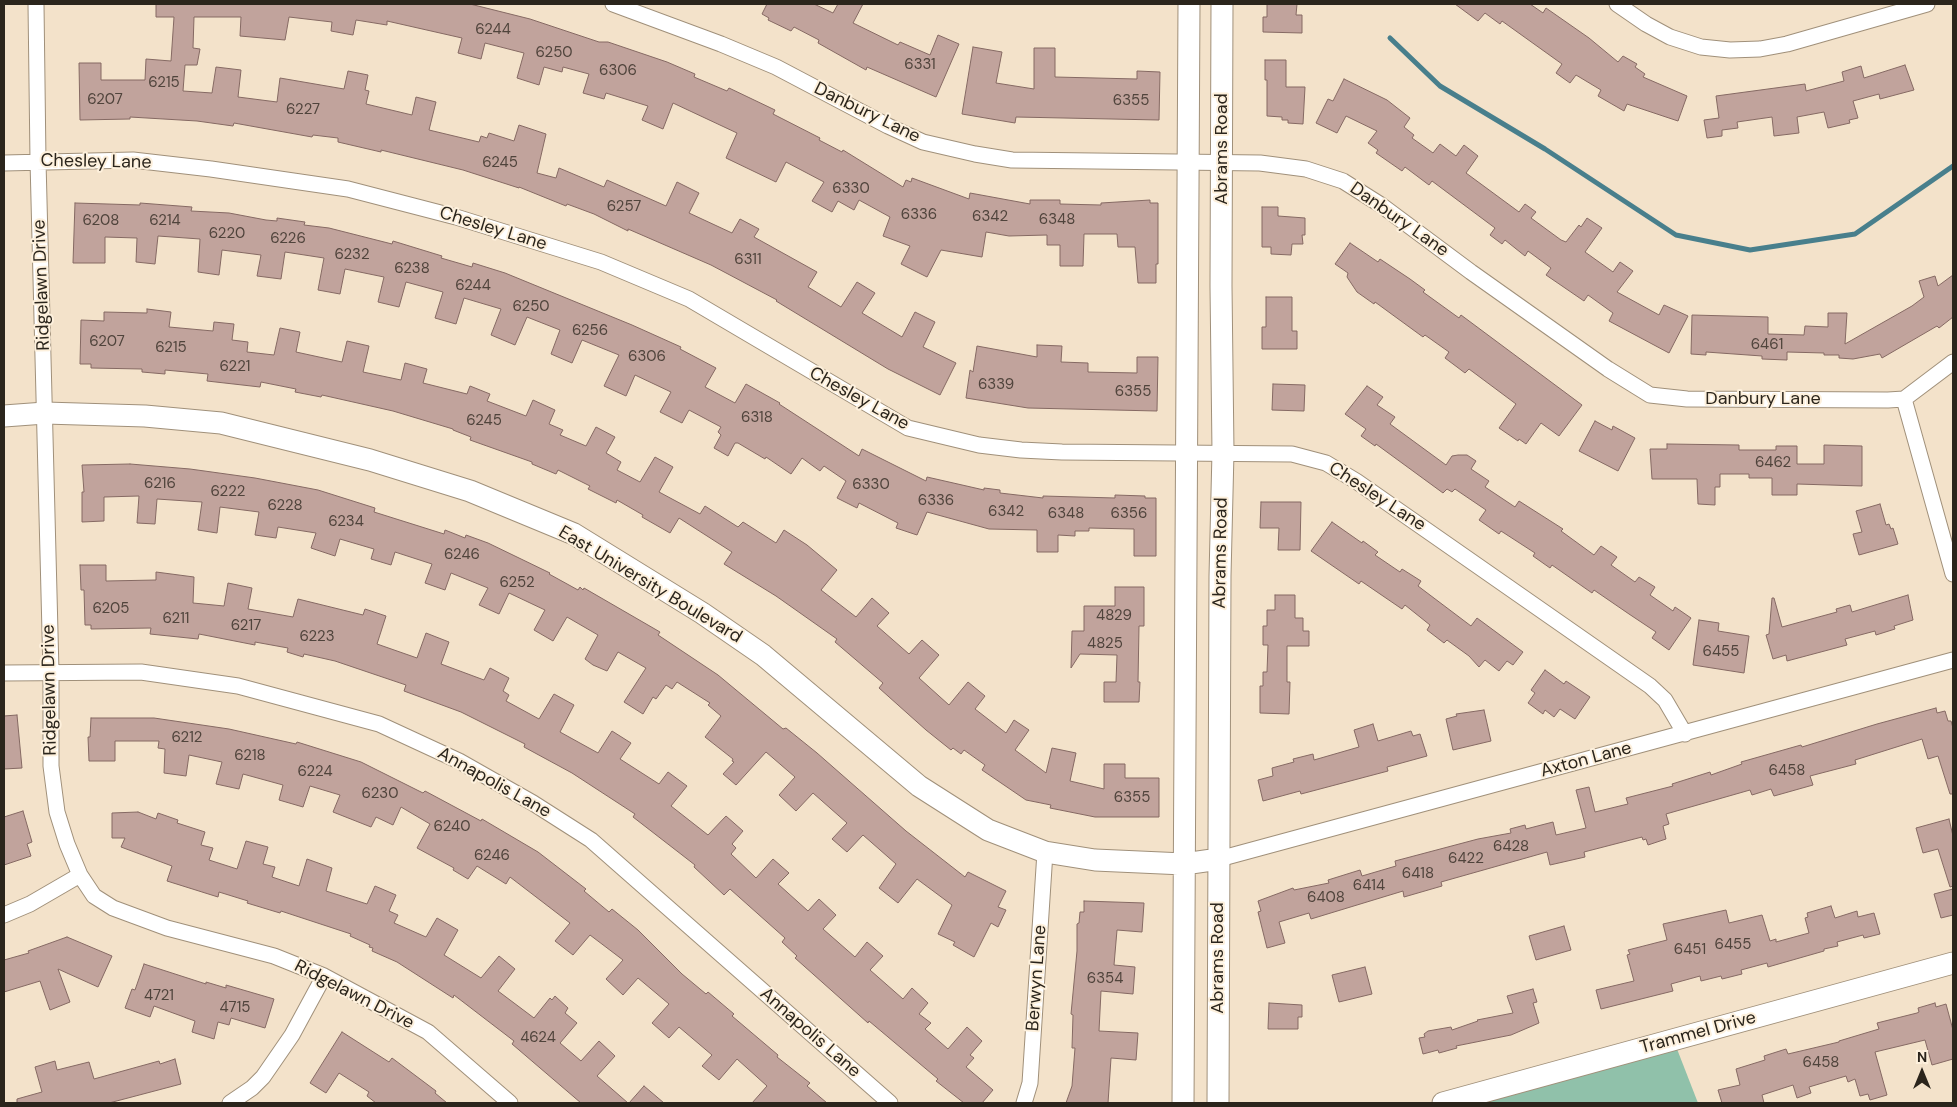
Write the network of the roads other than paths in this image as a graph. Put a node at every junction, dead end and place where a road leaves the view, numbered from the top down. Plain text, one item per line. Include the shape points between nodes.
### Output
1 (36, 4) edge
2 (613, 4) edge
3 (1189, 4) edge
4 (1222, 4) edge
5 (1617, 4) edge
6 (1927, 4) edge
7 (38, 161) junction
8 (1222, 161) junction
9 (1188, 162) junction
10 (4, 163) edge
11 (1953, 362) edge
12 (1904, 398) junction
13 (45, 413) junction
14 (4, 416) edge
15 (1187, 452) junction
16 (1223, 452) junction
17 (1953, 574) edge
18 (1953, 660) edge
19 (51, 672) junction
20 (4, 673) edge
21 (1685, 734) junction
22 (1045, 852) junction
23 (1218, 859) junction
24 (1184, 864) junction
25 (80, 875) junction
26 (4, 915) edge
27 (1953, 963) edge
28 (324, 976) junction
29 (230, 1103) edge
30 (510, 1103) edge
31 (890, 1103) edge
32 (1024, 1103) edge
33 (1183, 1103) edge
34 (1218, 1103) edge
35 (1443, 1103) edge

1 - 7 street, Ridgelawn Drive
2 - 9 street, Danbury Lane via 776,67 923,142 1012,160
3 - 9 main road, Abrams Road
4 - 8 main road, Abrams Road
5 - 6 street via 1670,37 1701,48 1730,50 1787,44
7 - 10 street, Chesley Lane
7 - 13 street, Ridgelawn Drive
7 - 15 street, Chesley Lane via 133,160 357,191 456,217 592,259 662,288 689,300 908,428 979,445 1021,450
8 - 9 street, Danbury Lane
8 - 12 street, Danbury Lane via 1306,169 1343,181 1381,204 1471,272 1650,395 1688,399
8 - 16 main road, Abrams Road
9 - 15 main road, Abrams Road
11 - 12 street
12 - 17 street
13 - 14 main road, East University Boulevard
13 - 19 street, Ridgelawn Drive
13 - 22 main road, East University Boulevard via 145,416 221,423 370,460 461,489 574,534 702,612 763,655 919,786 988,830
15 - 16 street, Chesley Lane
15 - 24 main road, Abrams Road
16 - 21 street, Chesley Lane via 1292,454 1326,463 1356,481 1650,686 1665,700
16 - 23 main road, Abrams Road
18 - 21 street, Axton Lane
19 - 20 street, Annapolis Lane
19 - 25 street, Ridgelawn Drive via 51,766 57,812
19 - 31 street, Annapolis Lane via 140,672 238,686 379,724 459,761 591,840
21 - 23 street, Axton Lane
22 - 24 main road, East University Boulevard via 1094,860
22 - 32 street, Berwyn Lane via 1030,1083
23 - 24 main road, East University Boulevard
23 - 34 main road, Abrams Road
24 - 33 main road, Abrams Road
25 - 26 street
25 - 28 street, Ridgelawn Drive via 94,896 113,908 167,928 274,956
27 - 35 main road, Trammel Drive
28 - 29 street via 292,1035 263,1077
28 - 30 street, Ridgelawn Drive via 428,1032

